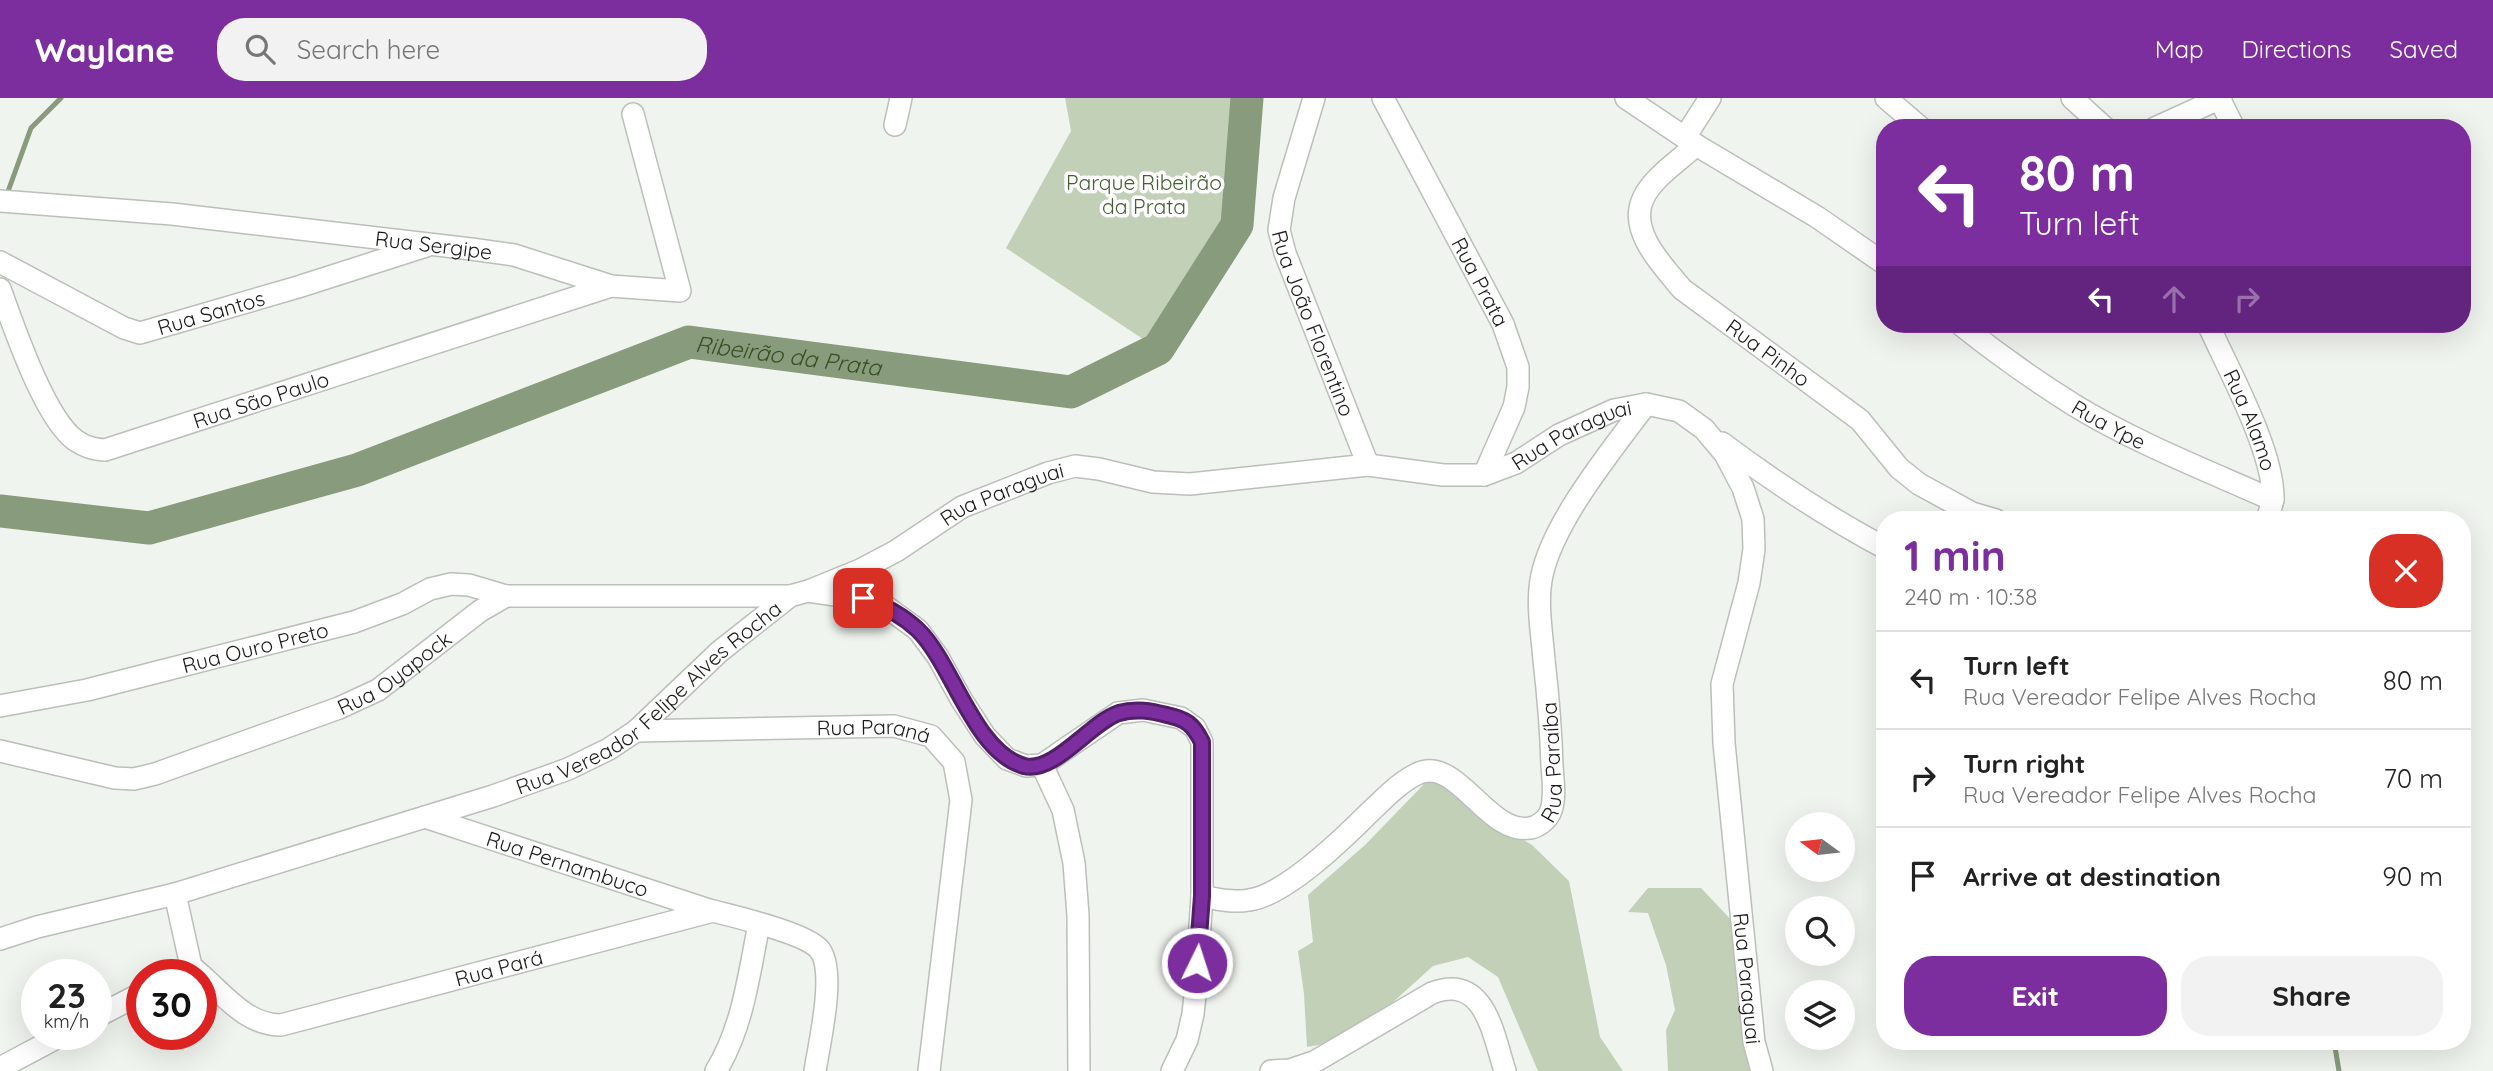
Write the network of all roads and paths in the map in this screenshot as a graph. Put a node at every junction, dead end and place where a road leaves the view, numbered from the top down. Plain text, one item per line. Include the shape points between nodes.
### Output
1 (901, 98) edge
2 (1314, 98) edge
3 (1383, 98) edge
4 (1626, 98) edge
5 (1710, 98) edge
6 (1886, 98) edge
7 (2072, 98) edge
8 (2219, 98) edge
9 (633, 114) dead end
10 (1910, 119) edge
11 (2095, 119) edge
12 (2174, 119) edge
13 (2230, 119) edge
14 (895, 125) dead end
15 (1690, 141) junction
16 (0, 201) edge
17 (432, 244) junction
18 (1876, 258) edge
19 (0, 262) edge
20 (611, 286) junction
21 (0, 289) edge
22 (1971, 333) edge
23 (2209, 333) edge
24 (1646, 404) junction
25 (1704, 429) junction
26 (1368, 465) junction
27 (1484, 475) junction
28 (2270, 510) edge
29 (1968, 511) edge
30 (1876, 543) edge
31 (799, 593) junction
32 (506, 596) junction
33 (0, 706) edge
34 (636, 732) junction
35 (0, 751) edge
36 (1042, 765) junction
37 (425, 817) junction
38 (175, 894) junction
39 (1202, 896) junction
40 (713, 911) junction
41 (759, 924) junction
42 (0, 939) edge
43 (189, 959) edge
44 (217, 992) edge
45 (34, 1050) edge
46 (0, 1068) edge
47 (716, 1071) edge
48 (815, 1071) edge
49 (929, 1071) edge
50 (1079, 1071) edge
51 (1172, 1071) edge
52 (1271, 1071) edge
53 (1505, 1071) edge
54 (1762, 1071) edge

1 - 14 street
2 - 26 street, Rua João Florentino via 1279,230
3 - 27 street, Rua Prata via 1503,324 1518,367 1514,407
4 - 15 street
5 - 15 street, Rua Pinho
6 - 10 street
7 - 11 street
8 - 12 street
8 - 13 street
9 - 20 street, Rua Sergipe via 680,291
15 - 18 street
15 - 29 street, Rua Pinho via 1643,198 1639,212 1640,228 1660,263 1682,289 1860,420 1899,468
16 - 17 street, Rua Sergipe via 172,214
17 - 19 street, Rua Santos via 140,333
17 - 20 street, Rua Sergipe via 514,255
20 - 21 street, Rua São Paulo via 105,450 72,439 57,421 29,366
22 - 28 street, Rua Ype via 2076,406
23 - 28 street, Rua Alamo via 2260,440 2269,470
24 - 25 street, Rua Paraguai via 1679,411
24 - 27 street, Rua Paraguai via 1614,410 1559,435 1516,463
24 - 39 street, Rua Paraíba via 1567,517 1549,549 1541,577 1539,612 1553,792 1550,813 1538,827 1520,830 1502,822 1452,780 1437,771 1420,772 1385,798 1326,855 1274,891 1251,900
25 - 30 street via 1778,484
25 - 54 street, Rua Paraguai via 1725,454 1753,519 1749,583 1722,684 1743,937 1754,1042
26 - 27 street, Rua Paraguai via 1443,475
26 - 31 street, Rua Paraguai via 1190,484 1153,482 1100,468 1075,466 1048,472 961,507 896,551
31 - 32 street
31 - 34 street, Rua Vereador Felipe Alves Rocha via 719,652
31 - 36 street, Rua Vereador Felipe Alves Rocha via 863,598 886,606 918,630 985,736 1007,759 1026,766
32 - 33 street, Rua Ouro Preto via 451,584 354,622 87,690
32 - 35 street, Rua Oyapock via 379,690 155,774 115,778
34 - 37 street, Rua Vereador Felipe Alves Rocha via 568,769
34 - 49 street, Rua Paraná via 894,726 931,736 954,762 961,800
36 - 39 street via 1118,713 1143,710 1181,718 1195,728 1202,742
36 - 50 street via 1063,810 1074,863
37 - 38 street, Rua Vereador Felipe Alves Rocha
37 - 40 street, Rua Pernambuco
38 - 42 street, Rua Vereador Felipe Alves Rocha
38 - 43 street, Rua Pará
39 - 51 street via 1193,1014
40 - 41 street
40 - 44 street, Rua Pará via 281,1025 250,1018
41 - 47 street via 740,1016 730,1048
41 - 48 street via 810,942 825,961 827,978
45 - 46 street
52 - 53 street via 1314,1062 1445,988 1470,994 1481,1004

